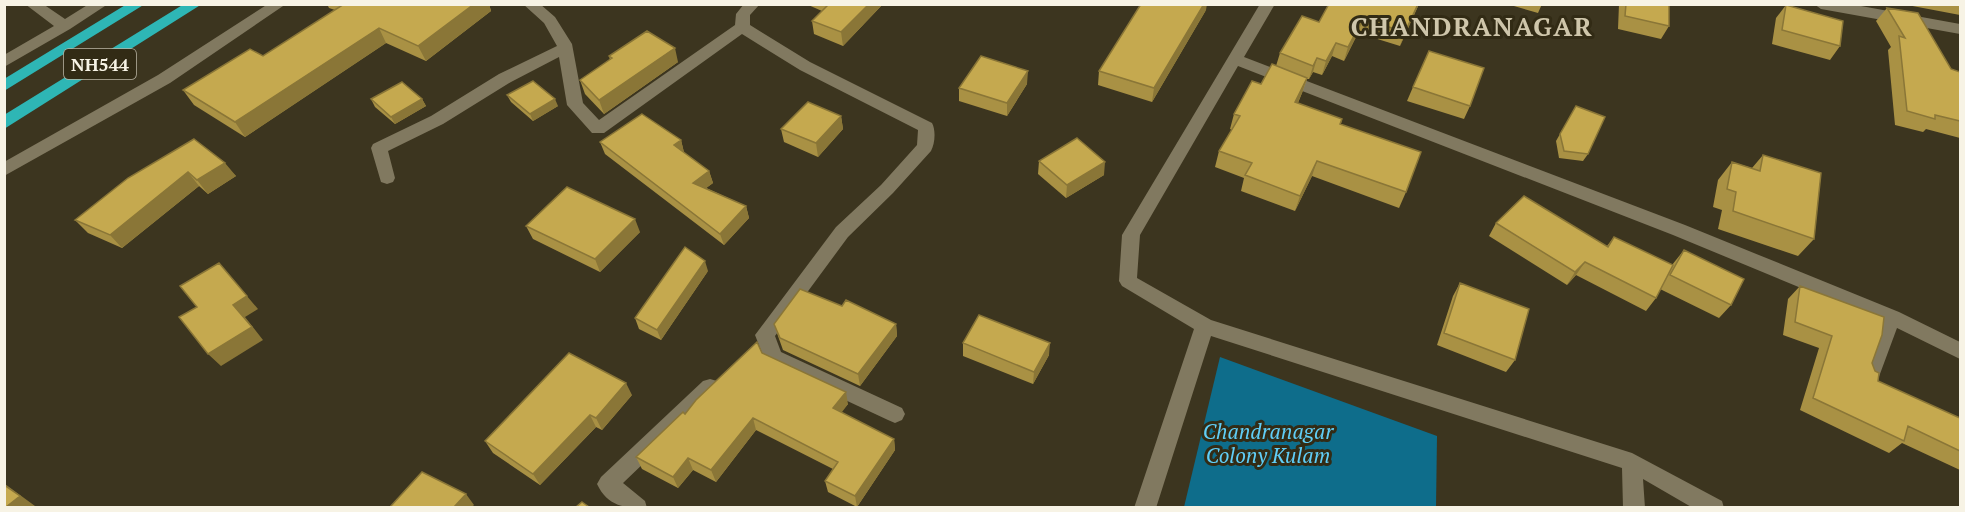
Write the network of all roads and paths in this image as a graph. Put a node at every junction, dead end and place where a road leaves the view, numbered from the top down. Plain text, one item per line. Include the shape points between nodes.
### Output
1 (32, 4) edge
2 (100, 4) edge
3 (138, 4) edge
4 (195, 4) edge
5 (279, 4) edge
6 (530, 4) edge
7 (753, 4) edge
8 (1268, 4) edge
9 (1821, 4) edge
10 (65, 26) junction
11 (742, 27) junction
12 (1960, 29) edge
13 (565, 48) junction
14 (1235, 59) junction
15 (4, 62) edge
16 (4, 86) edge
17 (4, 123) edge
18 (4, 170) edge
19 (387, 178) dead end
20 (1892, 317) junction
21 (1205, 326) junction
22 (765, 335) junction
23 (748, 351) edge
24 (1960, 351) edge
25 (724, 374) edge
26 (1870, 376) edge
27 (896, 414) dead end
28 (1632, 462) junction
29 (637, 507) edge
30 (1144, 507) edge
31 (1634, 507) edge
32 (1714, 507) edge

1 - 10 street
2 - 10 street
3 - 16 highway, NH544
4 - 17 highway, NH544
5 - 18 street via 164,79
6 - 13 street via 550,20
7 - 11 street via 743,14
8 - 14 street
9 - 12 street
10 - 15 street
11 - 13 street via 598,129 575,105
11 - 22 street via 805,66 926,128 926,147 843,232
13 - 19 street via 379,148
14 - 20 street via 1679,230
14 - 21 street via 1131,235 1128,281
20 - 24 street
20 - 26 street
21 - 28 street
21 - 30 street
22 - 23 street
22 - 27 street via 773,357
25 - 29 street via 608,484
28 - 31 street
28 - 32 street

